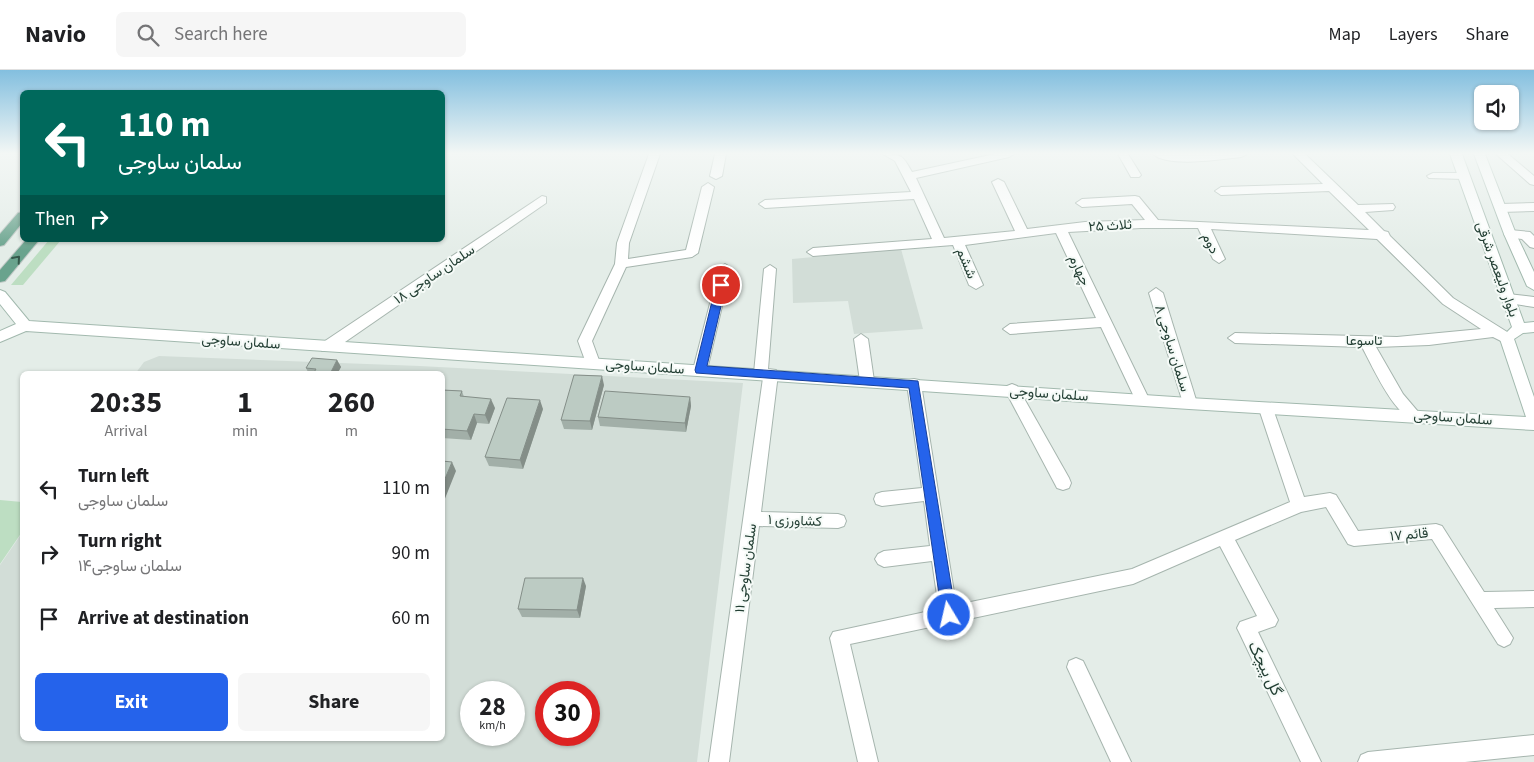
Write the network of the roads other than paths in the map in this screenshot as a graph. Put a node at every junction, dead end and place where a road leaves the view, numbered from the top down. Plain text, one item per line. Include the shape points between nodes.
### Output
1 (641, 186) edge
2 (913, 186) edge
3 (1000, 186) edge
4 (1468, 186) edge
5 (1492, 186) edge
6 (708, 187) dead end
7 (1333, 188) joint
8 (1221, 191) dead end
9 (917, 195) junction
10 (542, 200) dead end
11 (1082, 203) dead end
12 (765, 204) dead end
13 (1388, 207) dead end
14 (1534, 207) edge
15 (1501, 208) junction
16 (1356, 209) junction
17 (20, 218) edge
18 (1154, 223) junction
19 (1203, 226) junction
20 (1060, 229) junction
21 (1510, 234) junction
22 (1023, 235) junction
23 (1384, 235) junction
24 (957, 241) junction
25 (0, 242) edge
26 (31, 242) edge
27 (940, 242) junction
28 (1534, 244) edge
29 (813, 252) dead end
30 (1219, 259) dead end
31 (622, 264) junction
32 (725, 268) dead end
33 (770, 269) dead end
34 (0, 278) edge
35 (976, 285) dead end
36 (1534, 286) edge
37 (1156, 293) dead end
38 (0, 295) edge
39 (1508, 299) junction
40 (1534, 302) edge
41 (1102, 316) junction
42 (25, 326) junction
43 (1527, 327) edge
44 (1010, 329) dead end
45 (1493, 332) junction
46 (0, 336) edge
47 (1235, 338) dead end
48 (861, 339) dead end
49 (1507, 339) junction
50 (1366, 341) junction
51 (327, 347) junction
52 (593, 363) junction
53 (700, 370) junction
54 (766, 374) junction
55 (866, 381) junction
56 (914, 384) junction
57 (1012, 390) junction
58 (1143, 401) junction
59 (1190, 403) junction
60 (1266, 409) junction
61 (1413, 414) junction
62 (1534, 419) edge
63 (1534, 424) edge
64 (1063, 483) dead end
65 (930, 494) junction
66 (882, 499) dead end
67 (1299, 505) junction
68 (752, 519) junction
69 (838, 521) dead end
70 (1224, 538) junction
71 (939, 553) junction
72 (884, 559) dead end
73 (1534, 599) edge
74 (1479, 600) junction
75 (949, 615) junction
76 (1504, 638) dead end
77 (1076, 666) dead end
78 (1534, 745) edge
79 (1445, 758) edge
80 (719, 762) edge
81 (868, 762) edge
82 (1121, 762) edge
83 (1311, 762) edge
84 (1368, 762) edge

1 - 31 street via 623,243
2 - 9 street
3 - 22 street
4 - 39 street, بلوار ولیعصر شرقی
5 - 15 street, بلوار ولیعصر شرقی
6 - 31 street via 692,252
7 - 8 street
7 - 16 street
9 - 12 street
9 - 27 street
10 - 51 street, سلمان ساوجی ۱۸
11 - 18 street via 1135,200
13 - 16 street
14 - 15 street
15 - 21 street, بلوار ولیعصر شرقی
16 - 23 street
17 - 25 main road
18 - 19 street, ثلاث ۲۵
18 - 20 street, ثلاث ۲۵
19 - 23 street, ثلاث ۲۵
19 - 30 street, دوم
20 - 22 street, ثلاث ۲۵
20 - 41 street, چهارم
21 - 28 street via 1526,235
21 - 36 street, بلوار ولیعصر شرقی
22 - 24 street, ثلاث ۲۵
23 - 45 street via 1448,301
24 - 27 street, ثلاث ۲۵
24 - 35 street, ششم
34 -> 26 main road
27 - 29 street, ثلاث ۲۵
31 - 52 street via 584,341
32 - 53 street
33 - 54 street, سلمان ساوجی ۱۱
37 - 59 street, سلمان ساوجی ۸
38 - 42 street
39 - 40 street
39 - 43 street, بلوار ولیعصر شرقی
41 - 44 street
41 - 58 street, چهارم
42 - 46 street, سلمان ساوجی
42 - 51 street, سلمان ساوجی
43 - 49 street via 1511,332
45 - 49 street
45 - 50 street, تاسوعا via 1460,338
47 - 50 street, تاسوعا
48 - 55 street
49 - 62 street
50 - 61 street via 1398,398
51 - 52 street, سلمان ساوجی
52 - 53 street, سلمان ساوجی
53 - 54 street, سلمان ساوجی
54 - 55 street, سلمان ساوجی
54 - 68 street, سلمان ساوجی ۱۱
55 - 56 street, سلمان ساوجی
56 - 57 street, سلمان ساوجی
56 - 65 street
57 - 58 street, سلمان ساوجی
57 - 64 street
58 - 59 street, سلمان ساوجی
59 - 60 street, سلمان ساوجی
60 - 61 street, سلمان ساوجی
60 - 67 street
61 - 63 street, سلمان ساوجی
65 - 66 street
65 - 71 street
67 - 70 street
67 - 74 street, قائم ۱۷ via 1330,500 1354,539 1436,531
68 - 69 street, کشاورزی ۱
68 - 80 street, سلمان ساوجی ۱۱
70 - 75 street via 1133,576
70 - 83 street, گل پیچک via 1269,620 1246,628
71 - 72 street
71 - 75 street
73 - 74 street
74 - 76 street
75 - 81 street via 839,638
77 - 82 street
78 - 79 street
79 - 84 street

